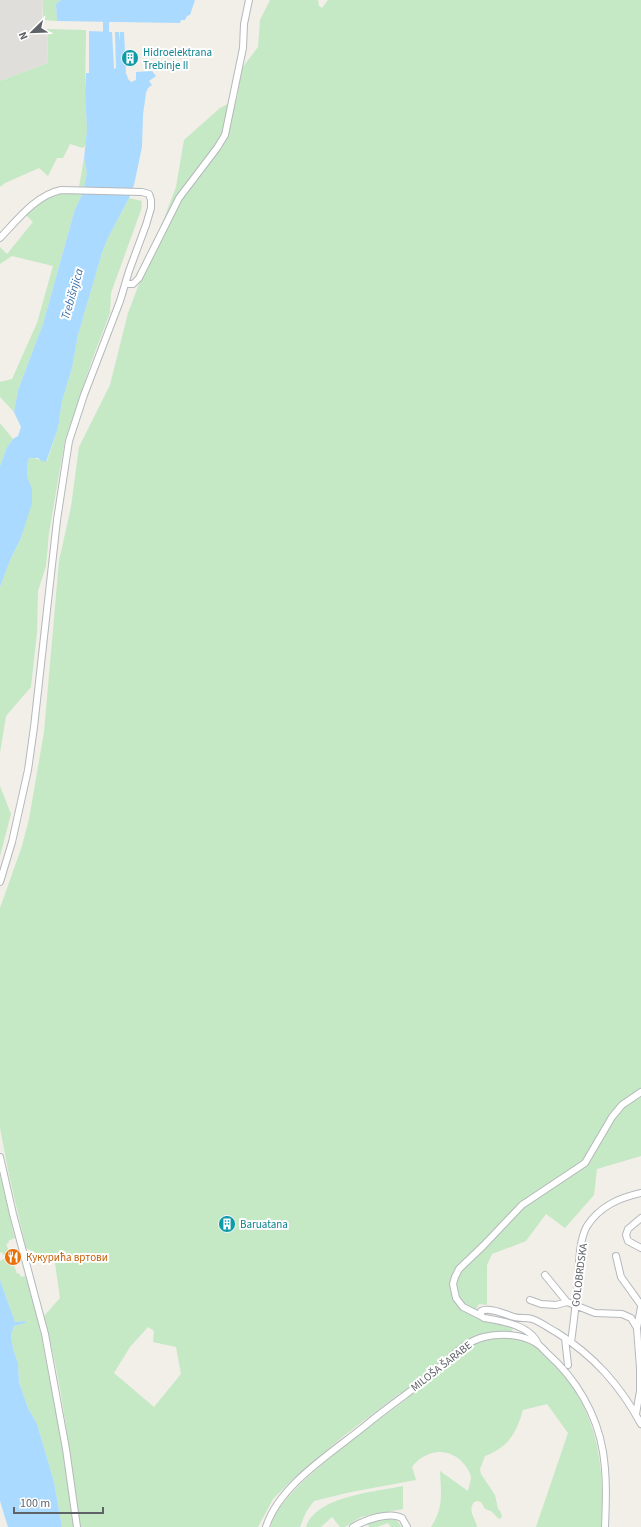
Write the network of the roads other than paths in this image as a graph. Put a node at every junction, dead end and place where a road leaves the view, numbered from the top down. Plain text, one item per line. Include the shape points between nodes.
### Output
1 (249, 0) edge
2 (0, 238) edge
3 (126, 284) junction
4 (0, 882) edge
5 (641, 1092) edge
6 (0, 1156) edge
7 (641, 1193) edge
8 (641, 1218) edge
9 (641, 1248) edge
10 (616, 1256) dead end
11 (545, 1275) dead end
12 (530, 1300) dead end
13 (567, 1302) junction
14 (575, 1304) junction
15 (641, 1306) edge
16 (481, 1316) junction
17 (637, 1328) junction
18 (565, 1338) junction
19 (571, 1342) junction
20 (538, 1344) junction
21 (568, 1365) dead end
22 (636, 1414) junction
23 (641, 1424) edge
24 (77, 1527) edge
25 (266, 1527) edge
26 (353, 1527) edge
27 (407, 1527) edge
28 (605, 1527) edge

1 - 3 street via 243,48 225,135 179,198 139,278 133,284
2 - 3 street via 24,213 50,192 72,190 150,194 151,208
3 - 4 street via 69,441 57,520 28,770
5 - 16 street via 622,1105 612,1117 585,1163 522,1204 459,1270 454,1284 456,1298 463,1307
6 - 24 street via 45,1334
7 - 14 street, GOLOBRDSKA via 612,1203 598,1213 587,1227 580,1253
8 - 9 street via 628,1229 626,1235 628,1241
10 - 15 street via 621,1277
11 - 13 street
12 - 13 street via 556,1305
13 - 14 street
14 - 17 street via 594,1313 622,1314 631,1318
14 - 19 street, GOLOBRDSKA
15 - 17 street
16 - 18 street via 481,1310 486,1309 516,1318 531,1319
16 - 20 street via 526,1330
17 - 22 street via 640,1391
18 - 19 street
18 - 21 street
19 - 22 street via 607,1374
20 - 25 street, MILOŠA ŠARABE via 522,1337 499,1334 473,1340 459,1349 427,1378 296,1482 278,1504
20 - 28 street, MILOŠA ŠARABE via 576,1386 596,1427 606,1472
22 - 23 street
26 - 27 street via 363,1521 391,1515 402,1518

